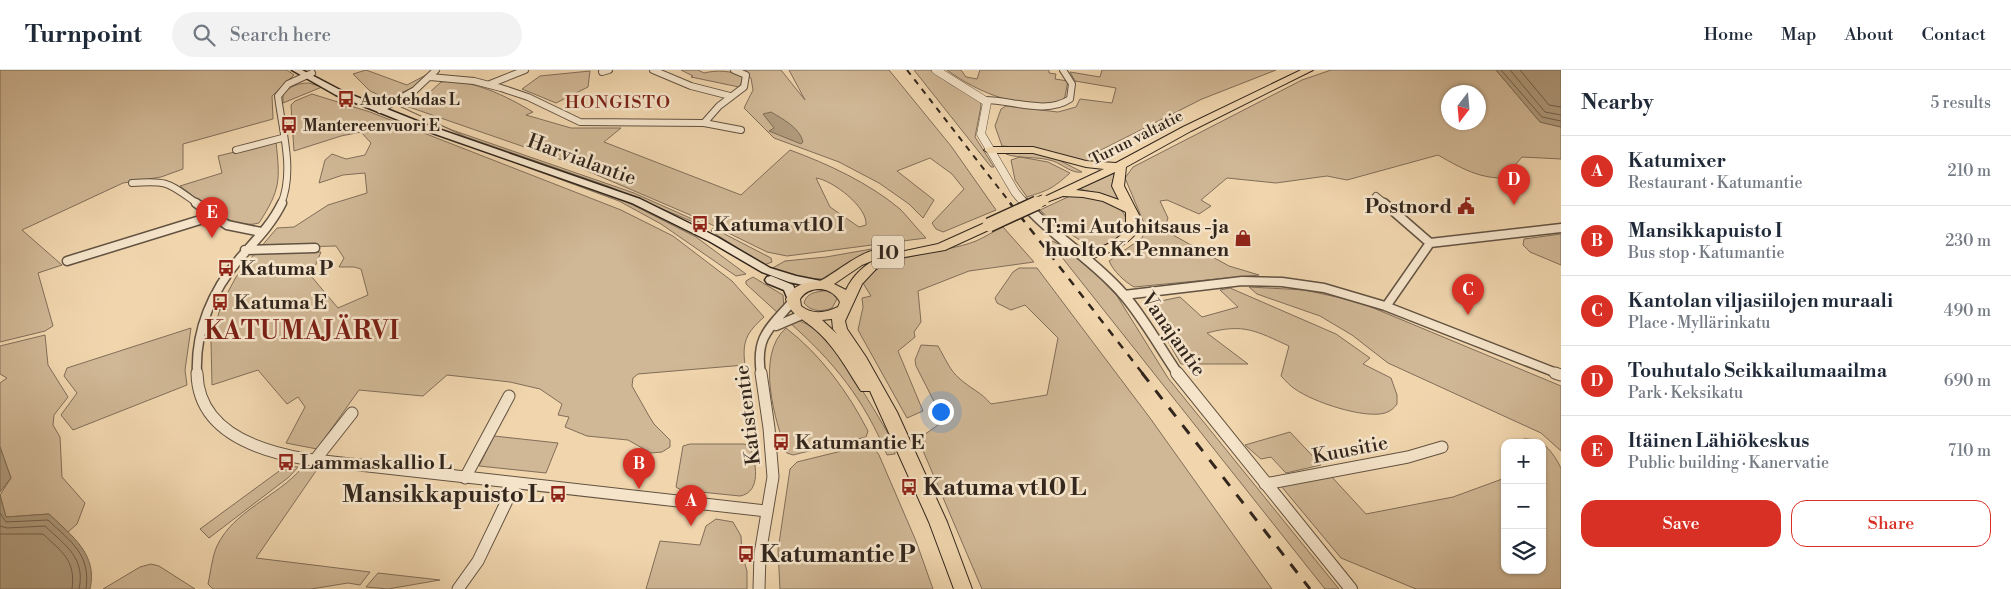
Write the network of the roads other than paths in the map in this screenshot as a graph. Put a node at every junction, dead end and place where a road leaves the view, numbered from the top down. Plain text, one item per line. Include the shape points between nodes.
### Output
1 (296, 70) edge
2 (436, 70) edge
3 (525, 70) edge
4 (609, 70) edge
5 (653, 70) edge
6 (734, 70) edge
7 (936, 70) edge
8 (1063, 70) edge
9 (1308, 70) edge
10 (602, 72) dead end
11 (310, 74) edge
12 (430, 77) junction
13 (490, 84) junction
14 (730, 96) junction
15 (986, 101) junction
16 (382, 107) junction
17 (704, 123) junction
18 (741, 130) dead end
19 (282, 138) junction
20 (236, 150) dead end
21 (989, 150) junction
22 (1061, 158) junction
23 (1121, 165) junction
24 (1090, 180) junction
25 (132, 183) dead end
26 (1060, 193) junction
27 (1376, 196) dead end
28 (1131, 211) junction
29 (213, 216) junction
30 (690, 227) junction
31 (983, 227) junction
32 (1561, 228) edge
33 (261, 232) junction
34 (1430, 244) junction
35 (315, 248) dead end
36 (245, 250) junction
37 (1085, 256) junction
38 (67, 261) dead end
39 (823, 285) junction
40 (1124, 295) junction
41 (793, 300) junction
42 (846, 305) junction
43 (1387, 305) junction
44 (804, 315) junction
45 (769, 330) junction
46 (1561, 375) edge
47 (509, 396) dead end
48 (352, 413) dead end
49 (1442, 447) dead end
50 (315, 460) junction
51 (916, 468) junction
52 (465, 478) junction
53 (515, 484) junction
54 (1265, 484) junction
55 (766, 511) junction
56 (458, 589) edge
57 (759, 589) edge
58 (963, 589) edge
59 (1351, 589) edge

1 - 11 main road, Harvialantie
2 - 12 street
3 - 13 street
4 - 10 street
5 - 14 street via 691,86
6 - 14 street via 746,76 746,83
7 - 15 street
8 - 15 street via 1072,84 1070,99 1065,104 1047,107
9 - 23 highway, Turun valtatie / 10
11 - 16 main road, Harvialantie
11 - 19 street via 284,87 278,96
12 - 13 street via 466,78
12 - 16 street via 407,95
13 - 17 street via 580,122
14 - 17 street
15 - 21 street, Vanajantie via 981,134
16 - 30 main road, Harvialantie via 458,138 606,189
17 - 18 street
19 - 20 street
19 - 33 street via 287,179 285,194
21 - 22 highway via 1033,150
21 - 37 street, Vanajantie via 1015,192 1036,217
22 - 23 highway via 1097,166
22 - 24 highway via 1082,170
23 - 24 highway, Turun valtatie / 10
23 - 28 highway via 1118,186
24 - 26 highway, Turun valtatie / 10
25 - 29 street via 157,181 168,184
26 - 28 highway via 1104,196
26 - 31 highway, Turun valtatie / 10, bridge
27 - 34 street
28 - 37 highway via 1134,223 1129,235 1111,248
29 - 33 street via 227,225
29 - 38 street
30 - 39 main road, Harvialantie via 766,270 793,280
30 - 41 main road, Harvialantie via 750,268 789,288
31 - 39 highway, Turun valtatie / 10 via 945,240 878,254 858,262
31 - 42 highway, Turun valtatie / 10 via 940,247 896,255 878,262 860,277
32 - 34 street
33 - 36 street
34 - 43 street
35 - 36 street
36 - 50 street via 216,292 202,326 195,369 199,391 211,416 234,436 281,454
37 - 40 street, Vanajantie
39 - 41 highway, 10 via 802,289
39 - 42 highway via 836,287 843,294
40 - 43 street via 1217,283 1270,281 1322,287
40 - 54 street, Vanajantie via 1185,385
41 - 44 highway, 10 via 795,308
41 - 45 street, Katistentie
42 - 44 highway via 824,316
42 - 51 highway, 10 via 838,322 840,329 873,380
43 - 46 street
44 - 45 street
44 - 51 highway, 10 via 840,345
45 - 55 street, Katistentie via 762,338 758,355 773,461
47 - 52 street
48 - 50 street
49 - 54 street, Kuusitie via 1408,457
50 - 52 street
51 - 58 highway, 10
52 - 53 street
53 - 55 street
53 - 56 street via 478,561
54 - 59 street, Vanajantie
55 - 57 street, Katistentie

